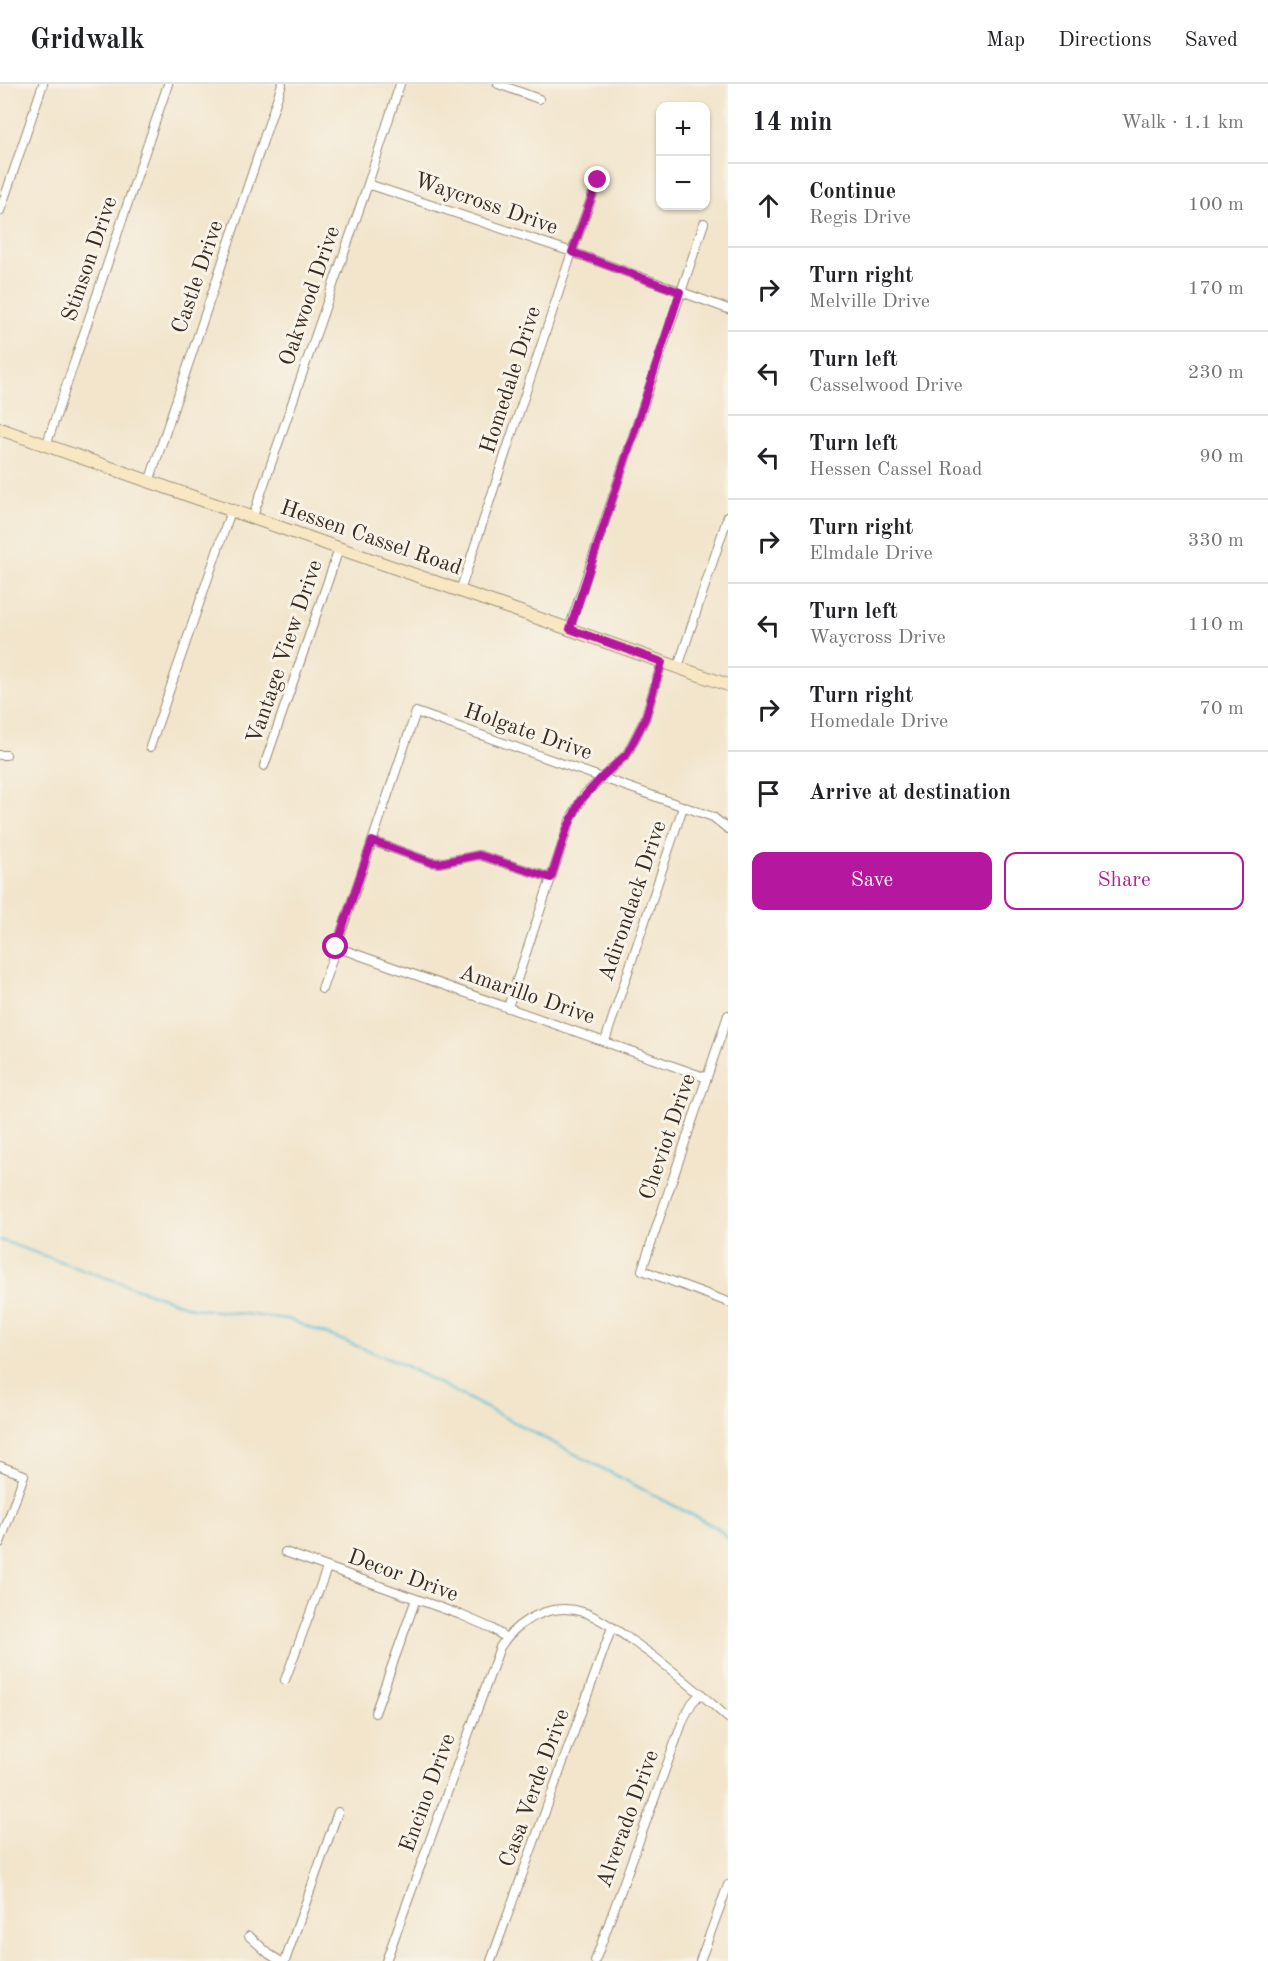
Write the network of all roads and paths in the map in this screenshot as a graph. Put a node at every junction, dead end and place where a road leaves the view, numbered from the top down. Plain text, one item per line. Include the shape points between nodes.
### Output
1 (43, 84) edge
2 (168, 84) edge
3 (282, 84) edge
4 (400, 84) edge
5 (498, 84) edge
6 (539, 99) dead end
7 (598, 180) dead end
8 (368, 184) junction
9 (0, 211) edge
10 (704, 223) dead end
11 (572, 252) junction
12 (680, 292) junction
13 (728, 309) edge
14 (0, 429) edge
15 (46, 446) junction
16 (149, 482) junction
17 (231, 511) junction
18 (728, 516) edge
19 (252, 519) junction
20 (339, 549) junction
21 (460, 591) junction
22 (570, 629) junction
23 (662, 662) junction
24 (678, 667) junction
25 (728, 685) edge
26 (150, 747) dead end
27 (264, 766) dead end
28 (602, 777) junction
29 (683, 807) junction
30 (728, 829) edge
31 (372, 841) junction
32 (551, 878) junction
33 (336, 947) junction
34 (322, 989) dead end
35 (508, 1007) junction
36 (728, 1015) edge
37 (605, 1041) junction
38 (707, 1078) junction
39 (728, 1302) edge
40 (0, 1466) edge
41 (0, 1543) edge
42 (285, 1552) dead end
43 (327, 1568) junction
44 (416, 1599) junction
45 (612, 1627) junction
46 (506, 1638) junction
47 (285, 1680) dead end
48 (701, 1693) junction
49 (375, 1713) dead end
50 (728, 1719) edge
51 (338, 1812) dead end
52 (728, 1885) edge
53 (249, 1936) dead end
54 (282, 1961) edge
55 (386, 1961) edge
56 (491, 1961) edge
57 (596, 1961) edge
58 (700, 1961) edge

1 - 9 street
2 - 15 street, Stinson Drive
3 - 16 street, Castle Drive
4 - 8 street, Oakwood Drive
5 - 6 street
7 - 11 street, Homedale Drive
8 - 11 street, Waycross Drive
8 - 19 street, Oakwood Drive
10 - 12 street
11 - 12 street, Waycross Drive
11 - 21 street, Homedale Drive
12 - 13 street, Waycross Drive
12 - 22 street
14 - 15 main road, Hessen Cassel Road
15 - 16 main road, Hessen Cassel Road
16 - 17 main road, Hessen Cassel Road
17 - 19 main road, Hessen Cassel Road
17 - 26 street
18 - 24 street
19 - 20 main road, Hessen Cassel Road
20 - 21 main road, Hessen Cassel Road
20 - 27 street, Vantage View Drive
21 - 22 main road, Hessen Cassel Road
22 - 23 main road, Hessen Cassel Road
23 - 24 main road, Hessen Cassel Road
23 - 28 street via 645,719 627,754
24 - 25 main road, Hessen Cassel Road
28 - 29 street, Holgate Drive
28 - 31 street, Holgate Drive via 416,712
28 - 32 street via 576,809
29 - 30 street, Holgate Drive via 713,817
29 - 37 street, Adirondack Drive
31 - 32 street via 430,862 479,855
31 - 33 street
32 - 35 street
33 - 34 street
33 - 35 street, Amarillo Drive
35 - 37 street, Amarillo Drive
36 - 38 street, Cheviot Drive
37 - 38 street, Amarillo Drive
38 - 39 street, Cheviot Drive via 642,1270
40 - 41 street via 24,1475
42 - 43 street, Decor Drive
43 - 44 street, Decor Drive
43 - 47 street
44 - 46 street, Decor Drive via 482,1624
44 - 49 street
45 - 46 street via 584,1612 551,1610 533,1616
45 - 48 street
45 - 56 street, Casa Verde Drive
46 - 55 street, Encino Drive
48 - 50 street
48 - 57 street, Alverado Drive via 684,1718
51 - 54 street
52 - 58 street
53 - 54 street

